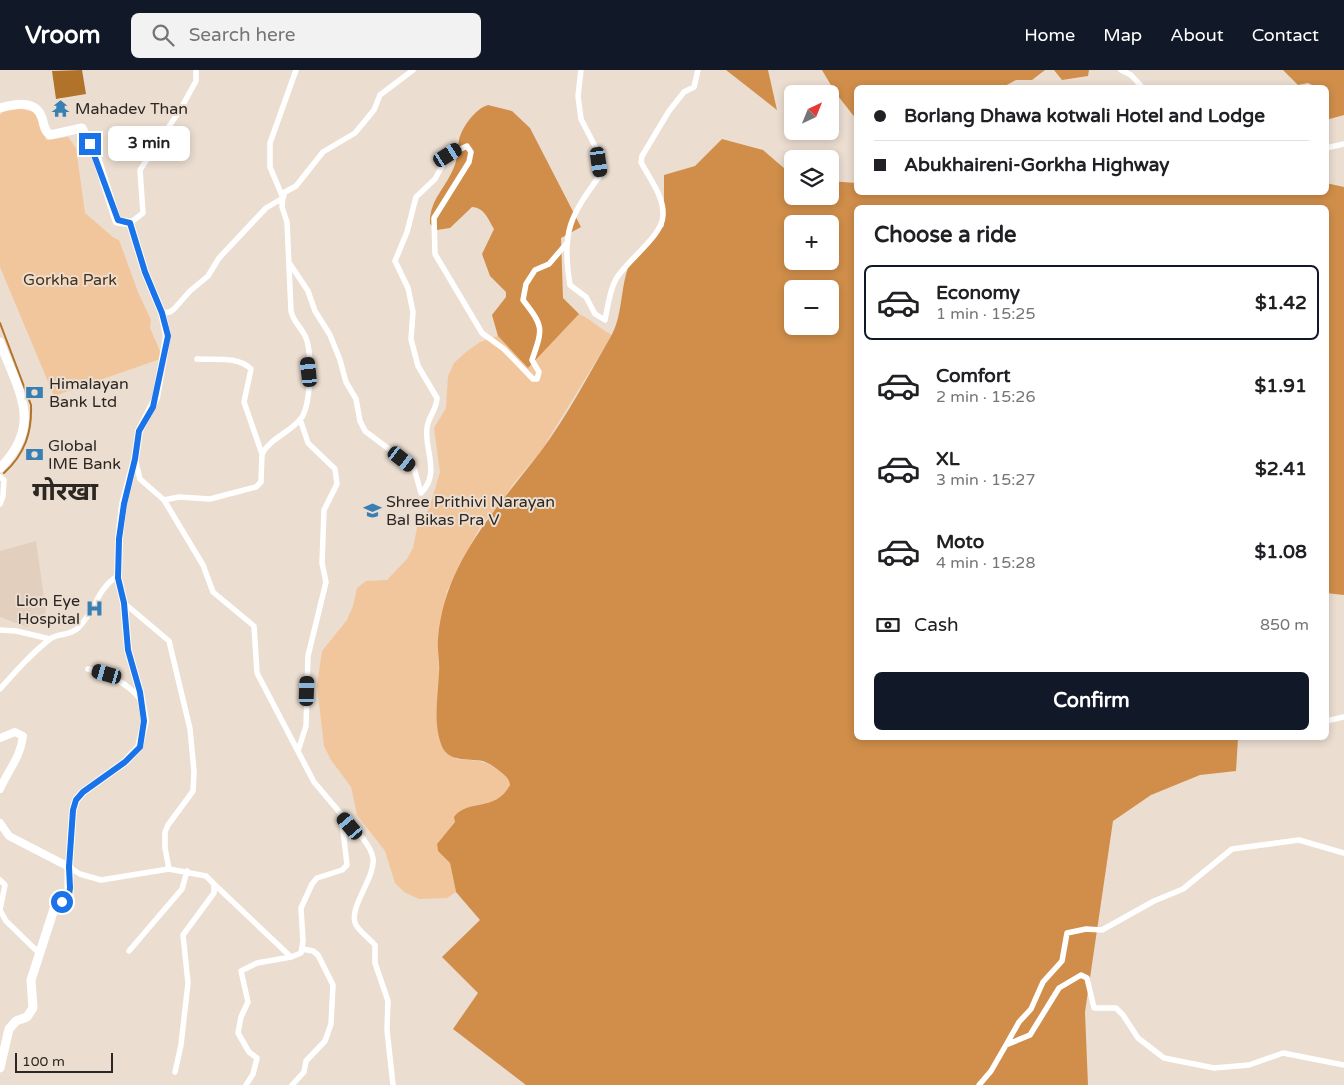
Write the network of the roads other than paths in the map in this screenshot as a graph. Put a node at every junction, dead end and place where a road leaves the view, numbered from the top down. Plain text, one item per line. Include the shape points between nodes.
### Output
1 (196, 70) edge
2 (296, 70) edge
3 (413, 70) edge
4 (582, 70) edge
5 (698, 70) edge
6 (1121, 70) edge
7 (1140, 85) edge
8 (0, 108) edge
9 (1344, 144) edge
10 (1329, 147) edge
11 (283, 198) junction
12 (130, 223) junction
13 (567, 243) junction
14 (290, 264) junction
15 (162, 313) junction
16 (0, 342) edge
17 (197, 359) dead end
18 (300, 419) junction
19 (262, 454) junction
20 (135, 459) junction
21 (0, 468) edge
22 (0, 477) edge
23 (164, 500) junction
24 (0, 504) edge
25 (118, 576) junction
26 (124, 603) junction
27 (0, 630) edge
28 (50, 639) junction
29 (88, 669) dead end
30 (0, 689) edge
31 (141, 700) junction
32 (1344, 717) edge
33 (1329, 720) edge
34 (0, 738) edge
35 (298, 751) junction
36 (0, 788) edge
37 (341, 814) junction
38 (0, 823) edge
39 (1344, 853) edge
40 (69, 867) junction
41 (169, 869) junction
42 (187, 872) junction
43 (0, 880) edge
44 (214, 884) junction
45 (0, 910) edge
46 (303, 949) junction
47 (129, 951) dead end
48 (40, 954) junction
49 (291, 957) junction
50 (1006, 1045) junction
51 (1344, 1065) edge
52 (0, 1068) edge
53 (175, 1072) dead end
54 (246, 1085) edge
55 (292, 1085) edge
56 (393, 1085) edge
57 (978, 1085) edge

1 - 12 street via 196,81 180,110 140,170 143,213
2 - 11 street via 270,143 270,167
3 - 11 street via 380,95 374,110 355,134 324,152
4 - 13 street via 578,96 582,119 597,150 600,174 572,216
5 - 13 street via 694,87 684,92 669,111 642,156 641,162 661,202 664,216 660,229 617,278 610,291 605,320 595,314 586,297 570,285
6 - 7 street
8 - 12 main road via 16,104 37,109 50,135 82,128 97,159 118,220
9 - 10 street
11 - 14 street
11 - 15 street via 266,208 219,258 208,276 174,309
12 - 15 street
13 - 14 street via 549,264 535,270 526,284 523,300 537,318 542,332 532,360 539,372 537,379 533,379 504,349 482,333 435,254 434,218 469,162 471,152 467,146 448,155 434,179 416,197 395,261 408,288 413,312 411,339 418,366 437,398 426,438 432,469 422,493 414,468 365,431 356,399 346,382 330,336 308,291
14 - 18 street via 292,319 308,345 311,385
15 - 20 street via 168,336 158,390 153,407 139,431
16 - 21 main road via 26,416 18,446
17 - 19 street via 236,360 251,369 244,402
18 - 19 street via 273,440
18 - 35 street via 308,443 335,469 337,484 324,510 322,563 326,582 308,656 306,726
19 - 23 street via 261,482 256,487 210,499 179,497
20 - 23 street via 140,479
20 - 25 street via 124,504
22 - 24 street via 4,480 4,496
23 - 35 street via 203,565 213,592 254,626 257,673
25 - 26 street
25 - 28 street via 108,582 78,629
26 - 31 street via 128,650
26 - 41 street via 169,641 190,729 194,791 165,832
27 - 28 street
28 - 30 street via 23,662
29 - 31 street via 107,674 132,688
31 - 40 street via 144,721 140,747 76,800
32 - 33 street
34 - 36 street via 15,732 23,736 20,755
35 - 37 street via 314,782
37 - 46 street via 347,865 342,870 317,878 312,884 302,908
37 - 56 street via 373,856 374,867 354,916 356,925 375,945 375,963 388,1001 387,1030
38 - 40 street via 9,836
39 - 50 street via 1299,840 1232,849 1183,889 1146,904 1102,930 1067,933 1062,961 1043,982
40 - 41 street via 101,880
40 - 48 main road via 69,895 54,910
41 - 42 street
42 - 44 street via 206,876
42 - 47 street via 182,889
43 - 45 street via 5,886
44 - 49 street
44 - 53 street via 214,893 184,935 188,983
45 - 48 street via 6,921
46 - 49 street
46 - 55 street via 318,955 330,978 331,1024 325,1041 306,1061 304,1072
48 - 52 main road via 32,980 33,1008 27,1017 8,1029
49 - 54 street via 257,963 241,971 248,1002 238,1033 249,1052 257,1058
50 - 51 street via 1030,1035 1059,988 1081,975 1087,978 1094,1008 1116,1008 1138,1038 1164,1058 1214,1068 1249,1065 1283,1053
50 - 57 street via 991,1071

